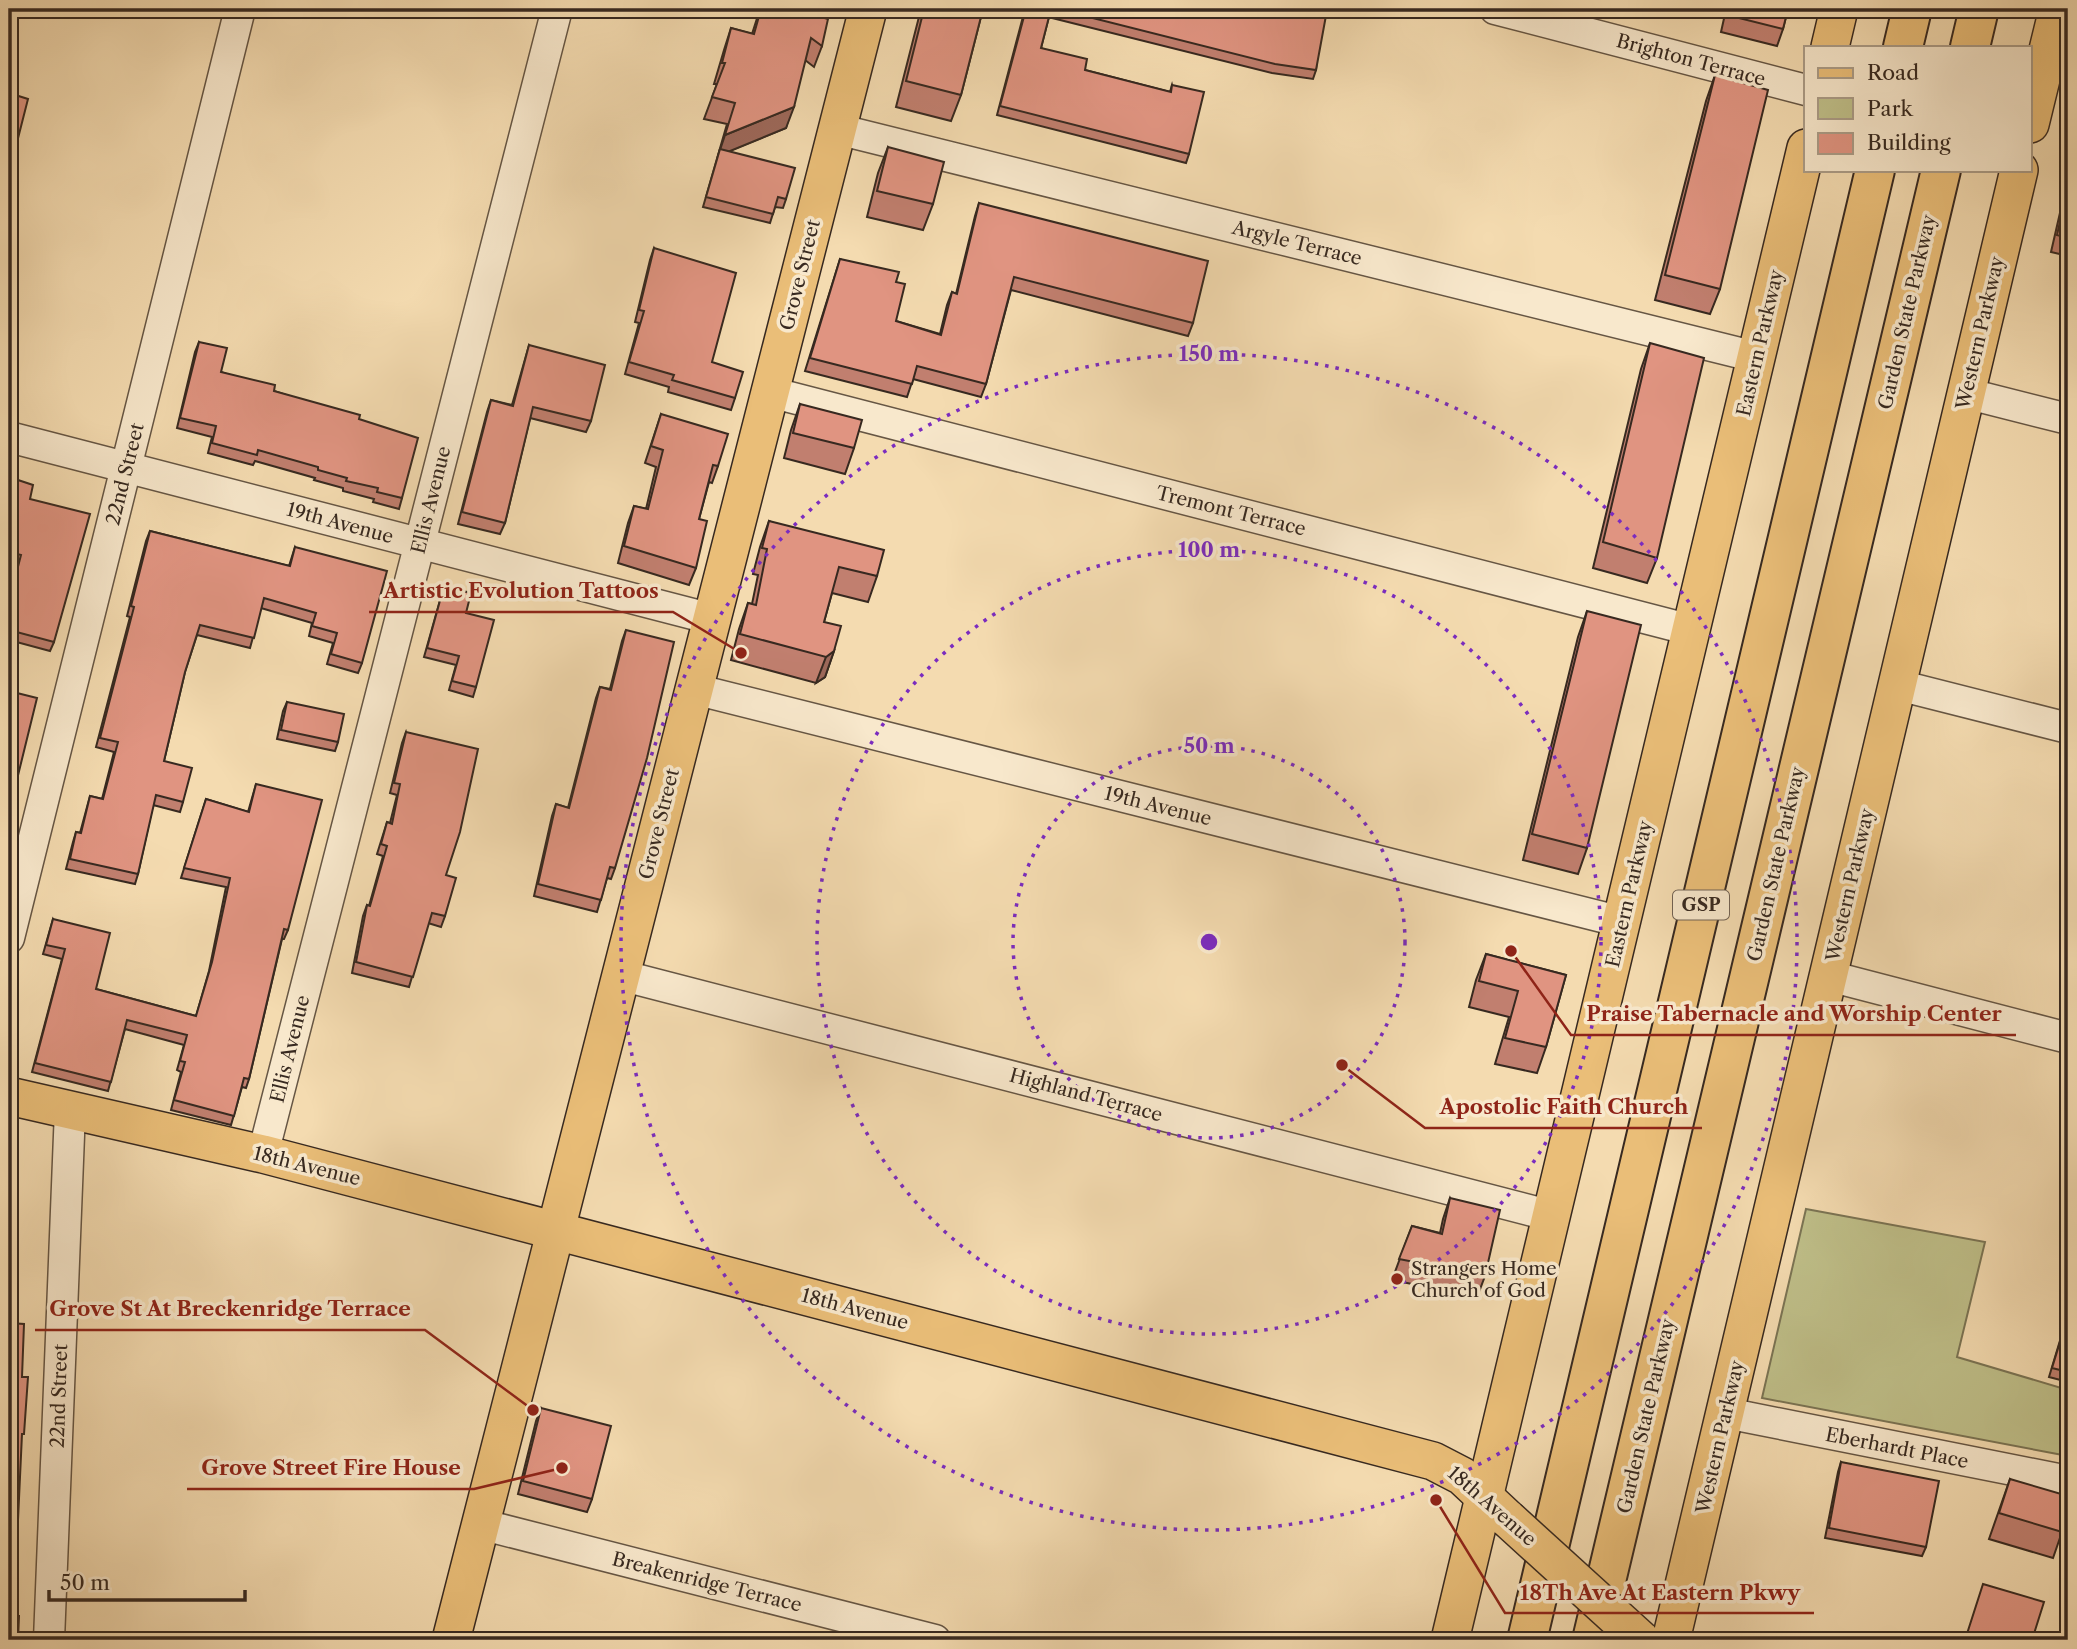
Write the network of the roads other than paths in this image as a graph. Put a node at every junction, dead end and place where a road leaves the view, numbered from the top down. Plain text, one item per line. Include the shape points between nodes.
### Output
1 (240, 9) edge
2 (557, 9) edge
3 (868, 9) edge
4 (1495, 9) edge
5 (1839, 9) edge
6 (1910, 9) edge
7 (1979, 9) edge
8 (2058, 9) edge
9 (1830, 46) edge
10 (1903, 46) edge
11 (1970, 46) edge
12 (1804, 89) edge
13 (2032, 116) edge
14 (837, 129) junction
15 (1804, 156) edge
16 (1875, 172) edge
17 (1941, 172) edge
18 (2019, 172) edge
19 (1756, 357) junction
20 (770, 392) junction
21 (1965, 393) junction
22 (2068, 419) edge
23 (9, 437) edge
24 (127, 467) junction
25 (419, 543) junction
26 (712, 619) junction
27 (1691, 630) junction
28 (1898, 685) junction
29 (694, 689) junction
30 (2068, 728) edge
31 (1622, 922) junction
32 (9, 938) edge
33 (620, 975) junction
34 (1829, 975) junction
35 (2068, 1038) edge
36 (9, 1096) edge
37 (70, 1110) junction
38 (263, 1154) junction
39 (1552, 1216) junction
40 (555, 1231) junction
41 (1726, 1413) junction
42 (2068, 1481) edge
43 (1496, 1508) junction
44 (480, 1524) junction
45 (49, 1640) edge
46 (450, 1640) edge
47 (935, 1640) edge
48 (1450, 1640) edge
49 (1528, 1640) edge
50 (1592, 1640) edge
51 (1642, 1640) edge
52 (1671, 1640) edge

1 - 24 street, 22nd Street
2 - 25 street, Ellis Avenue
3 - 14 main road, Grove Street
4 - 12 street, Brighton Terrace
5 - 9 main road
6 - 10 highway
7 - 11 highway
8 - 13 main road
14 - 19 street, Argyle Terrace
14 - 20 main road, Grove Street
15 - 19 main road, Eastern Parkway
16 - 49 highway, GSP
17 - 50 highway, Garden State Parkway
18 - 21 main road, Western Parkway
19 - 27 main road, Eastern Parkway
20 - 26 main road, Grove Street
20 - 27 street, Tremont Terrace
21 - 22 street
21 - 28 main road, Western Parkway
23 - 24 street, 19th Avenue
24 - 25 street, 19th Avenue
24 - 32 street, 22nd Street
25 - 26 street, 19th Avenue
25 - 38 street, Ellis Avenue
26 - 29 main road, Grove Street
27 - 31 main road, Eastern Parkway
28 - 30 street
28 - 34 main road, Western Parkway
29 - 31 street, 19th Avenue
29 - 33 main road, Grove Street
31 - 39 main road, Eastern Parkway
33 - 39 street, Highland Terrace
33 - 40 main road, Grove Street
34 - 35 street
34 - 41 main road, Western Parkway
36 - 37 main road, 18th Avenue
37 - 38 main road, 18th Avenue
37 - 45 street, 22nd Street
38 - 40 main road, 18th Avenue
39 - 43 main road, Eastern Parkway
40 - 43 main road, 18th Avenue via 1433,1461 1452,1469
40 - 44 main road, Grove Street
41 - 42 street, Eberhardt Place
41 - 52 main road, Western Parkway
43 - 48 main road, Eastern Parkway
43 - 51 main road, 18th Avenue, bridge
44 - 46 main road, Grove Street
44 - 47 street, Breakenridge Terrace

